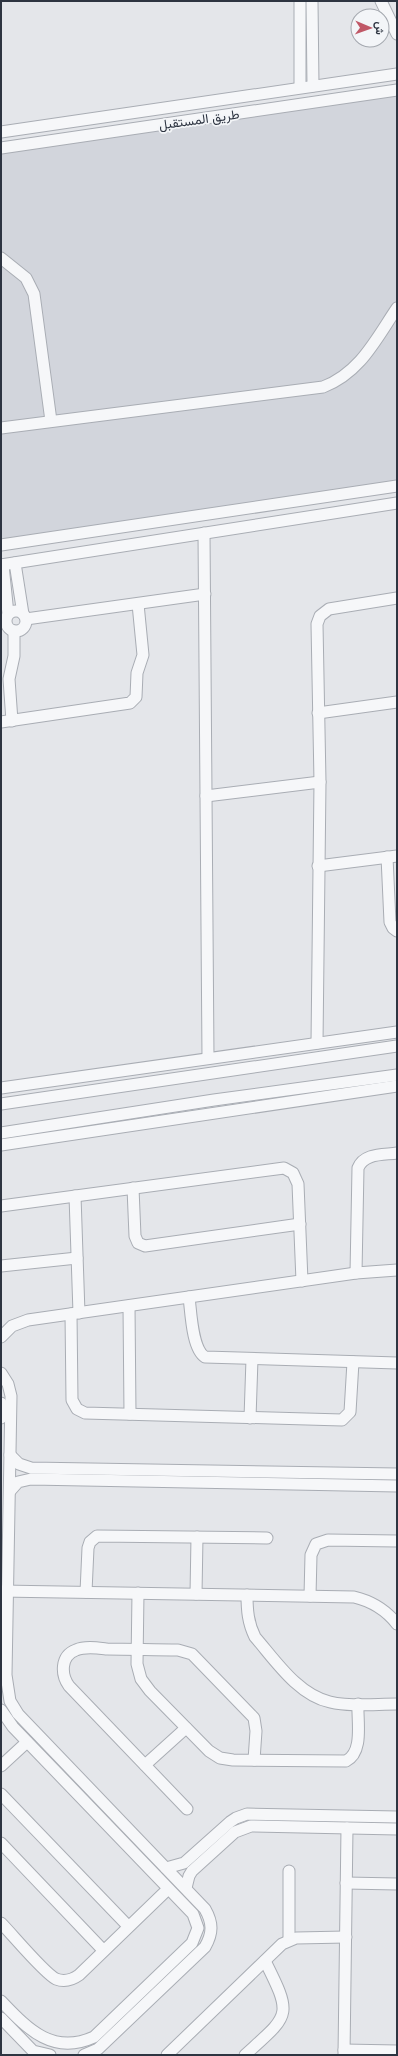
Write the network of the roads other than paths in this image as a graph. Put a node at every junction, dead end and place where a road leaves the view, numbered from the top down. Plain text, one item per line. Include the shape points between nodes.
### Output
1 (300, 1) edge
2 (312, 1) edge
3 (381, 1) edge
4 (397, 34) edge
5 (397, 74) edge
6 (312, 86) junction
7 (300, 88) junction
8 (397, 90) edge
9 (1, 132) edge
10 (1, 148) edge
11 (1, 258) edge
12 (397, 308) edge
13 (51, 421) junction
14 (1, 428) edge
15 (397, 486) edge
16 (397, 502) edge
17 (204, 533) junction
18 (1, 543) edge
19 (15, 563) junction
20 (2, 565) edge
21 (205, 594) junction
22 (397, 598) edge
23 (138, 604) junction
24 (24, 617) junction
25 (5, 620) edge
26 (14, 631) junction
27 (5, 682) edge
28 (397, 702) edge
29 (318, 713) junction
30 (6, 722) edge
31 (320, 782) junction
32 (206, 796) junction
33 (392, 856) edge
34 (318, 866) junction
35 (397, 931) edge
36 (397, 1032) edge
37 (317, 1043) junction
38 (397, 1046) edge
39 (208, 1058) junction
40 (397, 1075) edge
41 (397, 1086) edge
42 (1, 1088) edge
43 (1, 1104) edge
44 (1, 1133) edge
45 (1, 1145) edge
46 (397, 1153) edge
47 (133, 1188) junction
48 (75, 1196) junction
49 (1, 1206) edge
50 (300, 1224) junction
51 (77, 1258) junction
52 (1, 1266) edge
53 (397, 1270) edge
54 (356, 1273) junction
55 (302, 1281) junction
56 (189, 1297) junction
57 (129, 1306) junction
58 (75, 1313) junction
59 (1, 1337) edge
60 (252, 1359) junction
61 (353, 1362) junction
62 (397, 1363) edge
63 (1, 1373) edge
64 (1, 1404) edge
65 (130, 1414) junction
66 (1, 1418) edge
67 (250, 1418) junction
68 (10, 1455) junction
69 (397, 1474) edge
70 (397, 1486) edge
71 (10, 1491) junction
72 (196, 1537) junction
73 (266, 1538) dead end
74 (397, 1541) edge
75 (4, 1591) edge
76 (86, 1592) junction
77 (138, 1593) junction
78 (196, 1594) junction
79 (247, 1595) junction
80 (310, 1596) junction
81 (397, 1624) edge
82 (137, 1649) junction
83 (358, 1704) junction
84 (397, 1704) edge
85 (1, 1710) edge
86 (186, 1728) junction
87 (27, 1742) junction
88 (254, 1760) junction
89 (145, 1765) junction
90 (1, 1766) edge
91 (84, 1783) junction
92 (75, 1792) junction
93 (1, 1794) edge
94 (187, 1809) dead end
95 (379, 1816) junction
96 (397, 1817) edge
97 (347, 1828) junction
98 (378, 1829) junction
99 (397, 1830) edge
100 (1, 1843) edge
101 (166, 1868) junction
102 (289, 1871) dead end
103 (346, 1883) junction
104 (397, 1884) edge
105 (186, 1888) junction
106 (168, 1889) junction
107 (1, 1923) edge
108 (128, 1926) junction
109 (346, 1937) junction
110 (289, 1940) junction
111 (103, 1950) junction
112 (265, 1961) junction
113 (138, 1994) junction
114 (1, 2001) edge
115 (146, 2003) junction
116 (1, 2018) edge
117 (397, 2051) edge
118 (344, 2052) edge
119 (35, 2053) edge
120 (50, 2055) edge
121 (86, 2055) edge
122 (168, 2055) edge
123 (245, 2055) edge

1 - 7 street
2 - 6 street
3 - 4 street
5 - 6 street, طريق المستقبل
6 - 7 street, طريق المستقبل
7 - 9 street, طريق المستقبل
8 - 10 street, طريق المستقبل
11 - 13 street via 26,278 34,294
12 - 13 street via 356,367 346,376 323,387
13 - 14 street
15 - 18 street
16 - 17 street
17 - 19 street
17 - 21 street
19 - 20 street
19 - 24 street
20 - 25 street
21 - 23 street
21 - 32 street
22 - 29 street via 332,608 325,610 320,616 317,624
23 - 24 street
23 - 30 street via 143,655 137,673 134,701 130,704
24 - 25 street via 17,611
24 - 26 street via 23,628
25 - 26 street via 8,628
26 - 27 street via 14,656
27 - 30 street
28 - 29 street
29 - 31 street
31 - 32 street
31 - 34 street
32 - 39 street
33 - 34 street
33 - 35 street via 390,922
34 - 37 street
36 - 37 street
37 - 39 street
38 - 43 street
39 - 42 street
40 - 44 street
41 - 45 street
46 - 54 street via 368,1157 360,1163
47 - 48 street
47 - 50 street via 284,1168 293,1173 297,1180
47 - 50 street via 135,1236 138,1243 145,1246
48 - 49 street
48 - 51 street
50 - 55 street
51 - 52 street
51 - 58 street
53 - 54 street
54 - 55 street
55 - 56 street
56 - 57 street
56 - 60 street via 196,1346 200,1354 209,1358
57 - 58 street
57 - 65 street
58 - 59 street via 17,1323 7,1329
58 - 65 street via 71,1394 74,1405 86,1413
60 - 61 street
60 - 67 street
61 - 62 street
61 - 67 street via 351,1408 345,1418
63 - 68 street via 8,1384 11,1396
64 - 66 street
65 - 67 street
68 - 69 street via 19,1464 31,1468
68 - 71 street
70 - 71 street via 31,1479 18,1482
71 - 75 street
72 - 73 street
72 - 76 street via 97,1536 88,1548
72 - 78 street
74 - 80 street via 328,1540 316,1544 311,1555
75 - 76 street
75 - 91 street via 6,1675 10,1701 18,1714
76 - 77 street
77 - 78 street
77 - 82 street
78 - 79 street
79 - 80 street
79 - 83 street via 250,1628 296,1683 316,1697 329,1702
80 - 81 street via 362,1599 383,1610
82 - 86 street via 138,1672 145,1686
82 - 88 street via 186,1651 198,1659 254,1718
82 - 89 street via 77,1650 65,1660 64,1675 69,1686
83 - 84 street
83 - 88 street via 357,1749 351,1758 341,1762
85 - 87 street
86 - 88 street via 214,1755 226,1759
86 - 89 street
87 - 90 street
87 - 92 street
89 - 94 street
91 - 92 street
91 - 101 street
92 - 106 street
93 - 108 street
95 - 96 street
95 - 98 street
95 - 101 street via 241,1816 230,1822 184,1863
97 - 98 street
97 - 103 street
97 - 105 street via 243,1828 235,1832 192,1871
98 - 99 street
100 - 111 street
101 - 105 street
102 - 110 street
103 - 104 street
103 - 109 street
105 - 115 street via 210,1918 210,1939 205,1948
106 - 108 street
106 - 113 street via 193,1914 196,1935 192,1943
107 - 111 street via 50,1975 62,1980 74,1978
108 - 111 street
109 - 110 street
109 - 118 street
110 - 112 street
112 - 122 street
112 - 123 street via 282,1995 283,2011 276,2026
113 - 114 street via 94,2037 73,2044 54,2044 36,2037
113 - 115 street
115 - 121 street via 98,2049
116 - 119 street
117 - 118 street
119 - 120 street

